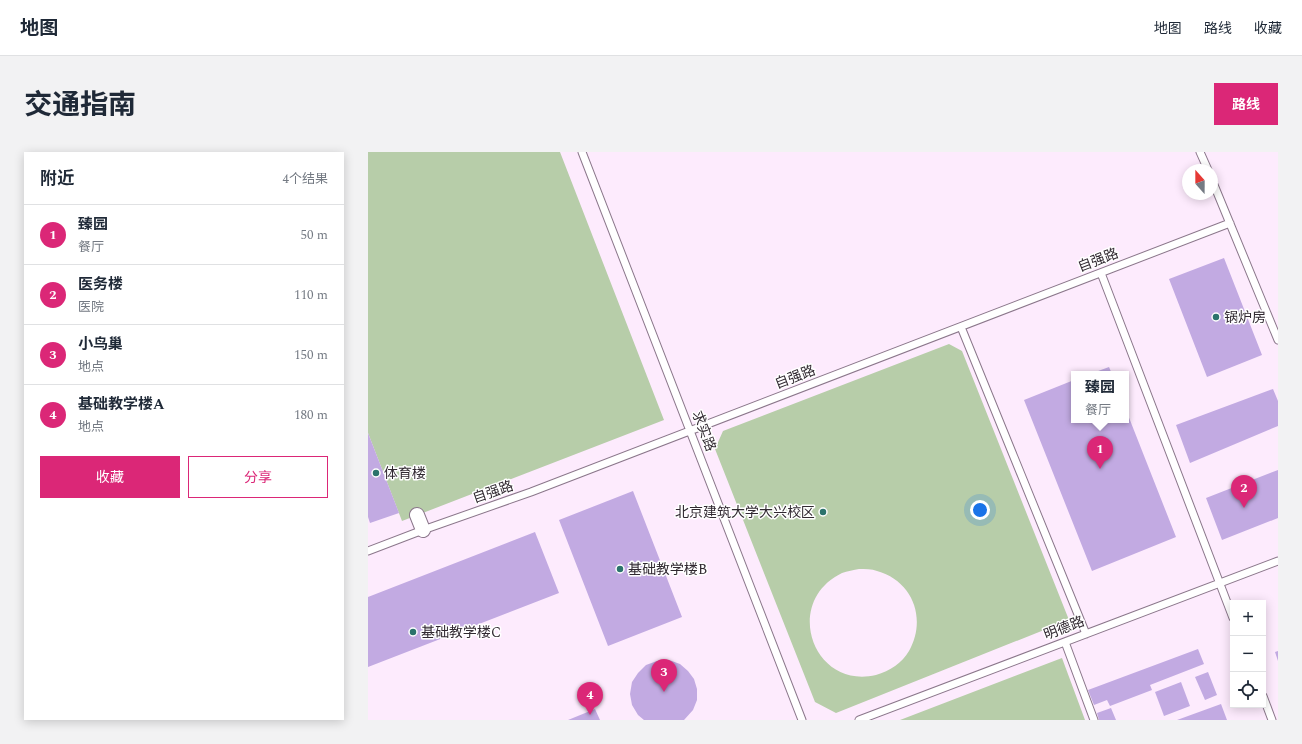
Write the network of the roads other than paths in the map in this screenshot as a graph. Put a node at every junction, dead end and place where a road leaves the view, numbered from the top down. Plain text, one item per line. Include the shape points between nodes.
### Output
1 (582, 152) edge
2 (1200, 152) edge
3 (1205, 164) edge
4 (1218, 194) edge
5 (1230, 223) junction
6 (1101, 273) junction
7 (961, 327) junction
8 (1278, 340) edge
9 (690, 431) junction
10 (417, 515) dead end
11 (423, 530) junction
12 (368, 551) edge
13 (1278, 561) edge
14 (1220, 583) junction
15 (1230, 610) edge
16 (1086, 634) junction
17 (1064, 642) junction
18 (1266, 704) edge
19 (802, 720) edge
20 (859, 720) edge
21 (1094, 720) edge
22 (1272, 720) edge

1 - 9 lane, 求实路
2 - 3 lane
4 - 5 lane
5 - 6 lane, 自强路
5 - 8 lane
6 - 7 lane, 自强路
6 - 14 lane
7 - 9 lane, 自强路
7 - 16 lane
9 - 11 lane, 自强路 via 532,492
9 - 19 lane, 求实路
10 - 11 street
11 - 12 lane, 自强路
13 - 14 lane, 明德路
14 - 15 lane
14 - 16 lane, 明德路
16 - 17 lane, 明德路
17 - 20 lane, 明德路
17 - 21 lane
18 - 22 lane

